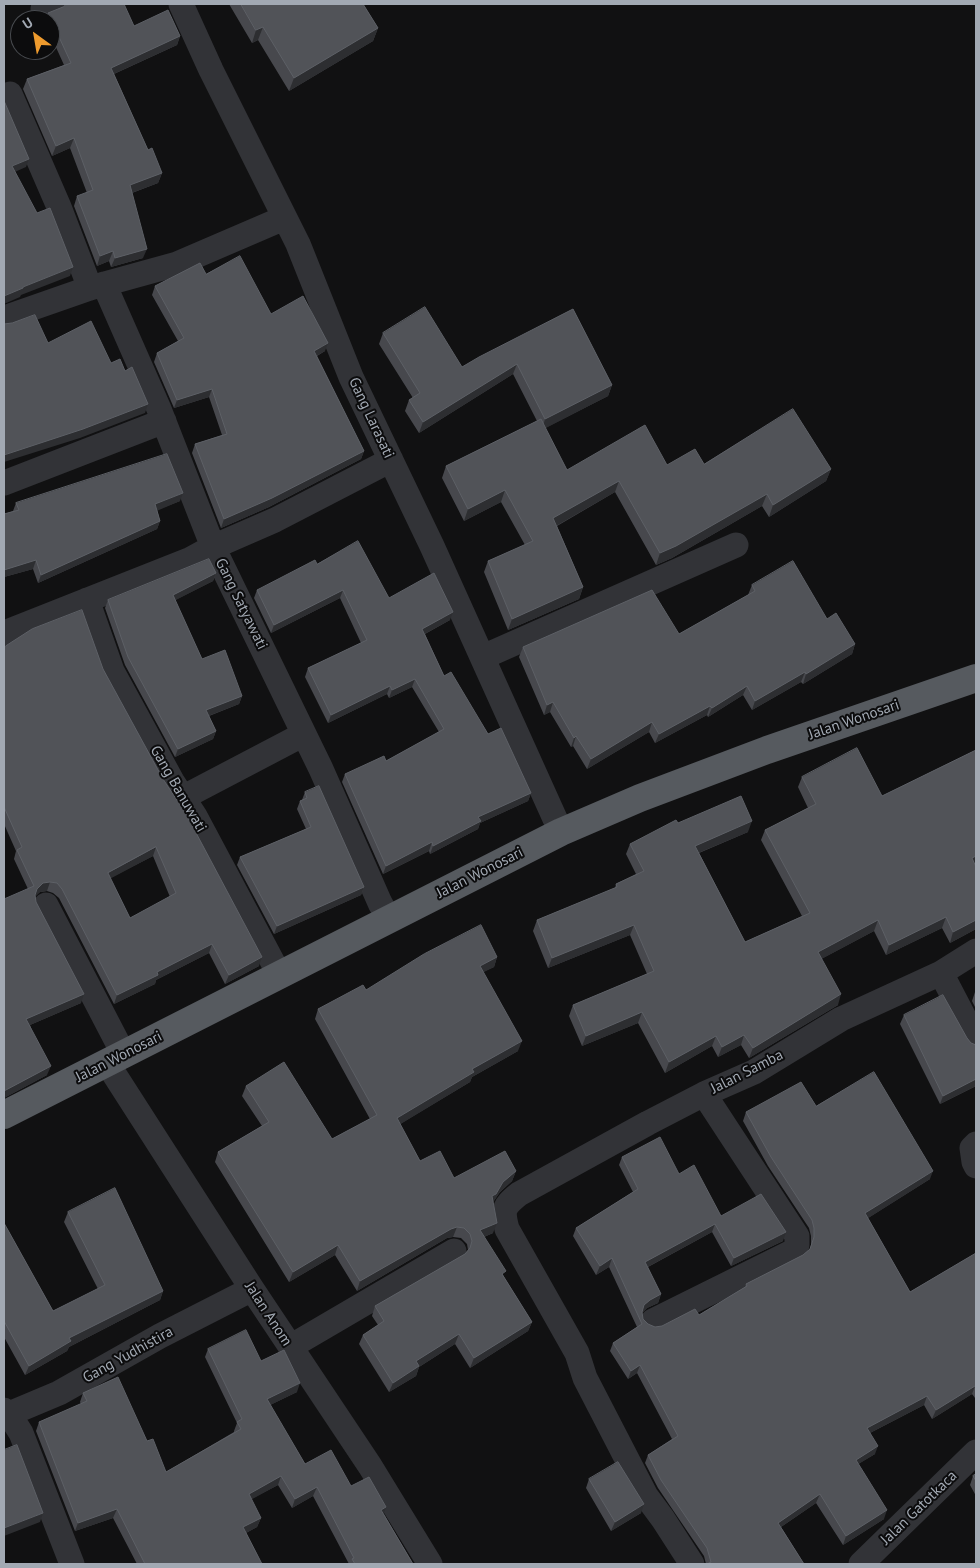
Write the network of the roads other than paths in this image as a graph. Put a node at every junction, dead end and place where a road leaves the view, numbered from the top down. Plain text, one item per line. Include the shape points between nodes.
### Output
1 (181, 4) edge
2 (4, 96) edge
3 (284, 218) junction
4 (97, 286) junction
5 (4, 318) edge
6 (164, 421) junction
7 (391, 460) junction
8 (4, 483) edge
9 (736, 545) dead end
10 (213, 547) junction
11 (87, 600) junction
12 (4, 632) edge
13 (483, 658) junction
14 (976, 678) edge
15 (304, 734) junction
16 (182, 798) junction
17 (561, 832) junction
18 (46, 905) dead end
19 (389, 919) junction
20 (976, 951) edge
21 (941, 973) junction
22 (279, 974) junction
23 (976, 1040) edge
24 (116, 1059) junction
25 (704, 1094) junction
26 (4, 1115) edge
27 (976, 1144) edge
28 (976, 1166) edge
29 (454, 1251) dead end
30 (252, 1289) junction
31 (653, 1321) dead end
32 (290, 1347) junction
33 (6, 1412) edge
34 (976, 1452) edge
35 (72, 1564) edge
36 (430, 1564) edge
37 (692, 1564) edge
38 (861, 1564) edge

1 - 3 street, Gang Larasati
2 - 4 street, Gang Satyawati via 10,94
3 - 4 street via 177,264
3 - 7 street, Gang Larasati via 298,244 351,377
4 - 5 street
4 - 6 street, Gang Satyawati
6 - 8 street
6 - 10 street, Gang Satyawati
7 - 10 street via 275,520
7 - 13 street, Gang Larasati
9 - 13 street
10 - 11 street via 190,560
10 - 15 street, Gang Satyawati
11 - 12 street
11 - 16 street, Gang Banuwati via 112,671
13 - 17 street, Gang Larasati
14 - 17 highway, Jalan Wonosari via 766,750
15 - 16 street
15 - 19 street, Gang Satyawati
16 - 22 street, Gang Banuwati via 195,816
17 - 19 highway, Jalan Wonosari
18 - 24 street, Jalan Anom
19 - 22 highway, Jalan Wonosari
20 - 21 street, Jalan Samba
21 - 23 street
21 - 25 street, Jalan Samba via 841,1019 754,1072
22 - 24 highway, Jalan Wonosari
24 - 26 highway, Jalan Wonosari
24 - 30 street, Jalan Anom
25 - 31 street via 797,1236 797,1245 794,1252
25 - 37 street, Jalan Samba via 519,1194 504,1210 507,1229 577,1353 585,1378 646,1496
27 - 28 street via 972,1148
29 - 32 street
30 - 32 street, Jalan Anom
30 - 33 street, Gang Yudhistira via 160,1336 59,1394
32 - 36 street, Jalan Anom via 370,1466
33 - 35 street via 21,1433
34 - 38 street, Jalan Gatotkaca

